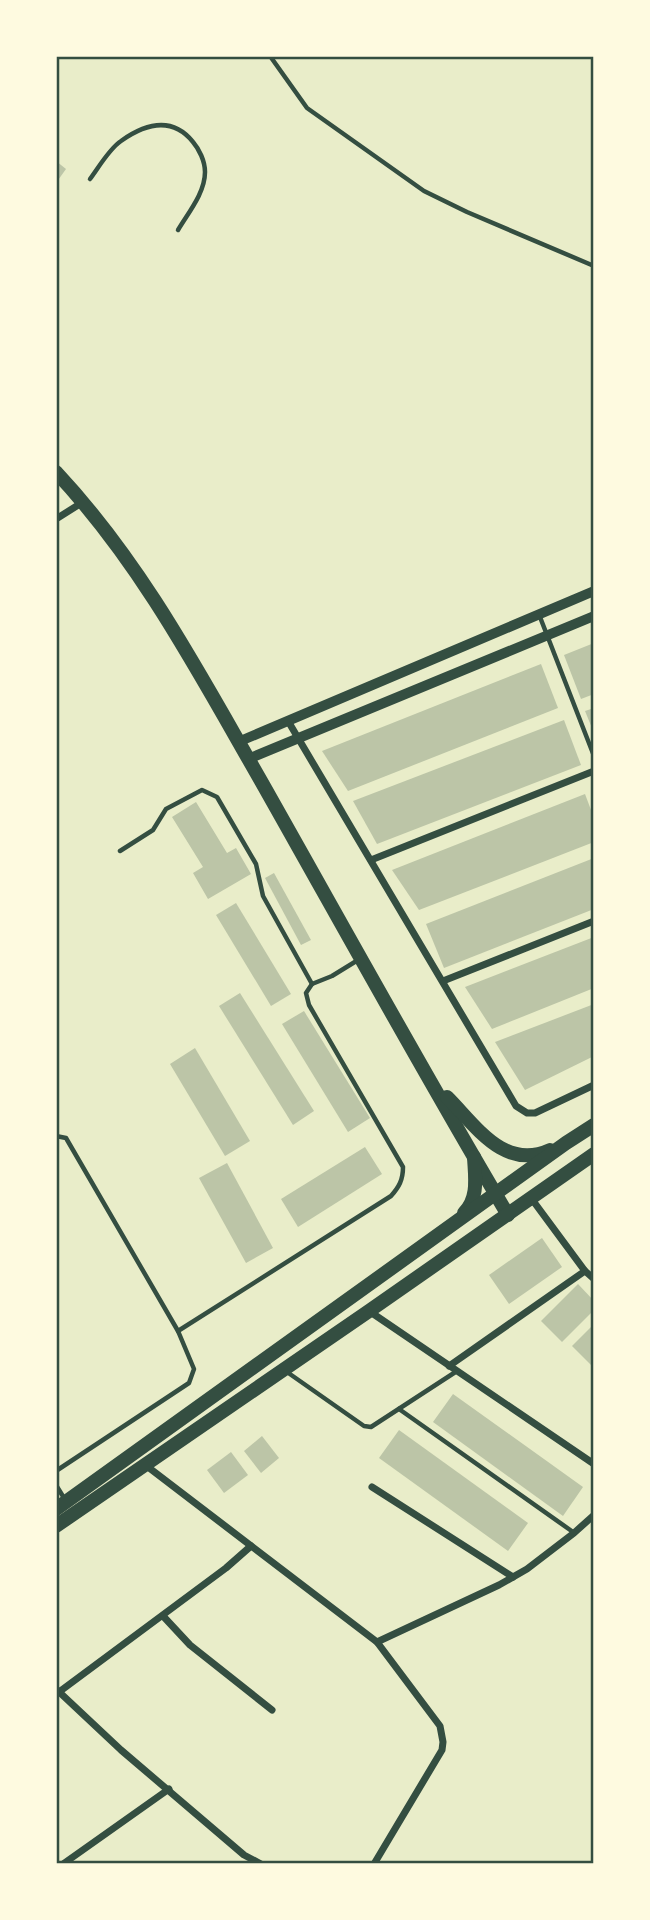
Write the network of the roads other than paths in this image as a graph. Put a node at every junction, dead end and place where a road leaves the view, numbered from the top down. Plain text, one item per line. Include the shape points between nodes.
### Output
1 (270, 56) edge
2 (90, 179) dead end
3 (178, 230) dead end
4 (594, 266) edge
5 (56, 472) edge
6 (83, 501) junction
7 (56, 519) edge
8 (594, 591) edge
9 (538, 614) junction
10 (594, 616) edge
11 (547, 635) junction
12 (288, 721) junction
13 (298, 739) junction
14 (238, 742) junction
15 (594, 756) edge
16 (248, 759) junction
17 (594, 771) edge
18 (120, 851) dead end
19 (371, 860) junction
20 (594, 922) edge
21 (361, 958) junction
22 (443, 981) junction
23 (312, 985) junction
24 (432, 1081) junction
25 (594, 1085) edge
26 (594, 1125) edge
27 (56, 1136) edge
28 (566, 1143) junction
29 (474, 1154) junction
30 (594, 1154) edge
31 (496, 1194) junction
32 (531, 1198) junction
33 (508, 1215) junction
34 (456, 1222) junction
35 (584, 1271) junction
36 (594, 1279) edge
37 (369, 1311) junction
38 (178, 1331) junction
39 (449, 1366) junction
40 (283, 1370) junction
41 (457, 1371) junction
42 (399, 1409) junction
43 (135, 1452) junction
44 (594, 1464) edge
45 (145, 1465) junction
46 (56, 1471) edge
47 (56, 1485) edge
48 (372, 1487) dead end
49 (61, 1505) edge
50 (594, 1515) edge
51 (56, 1526) edge
52 (574, 1533) junction
53 (251, 1546) junction
54 (513, 1577) junction
55 (163, 1616) junction
56 (377, 1642) junction
57 (57, 1690) edge
58 (272, 1710) dead end
59 (169, 1789) junction
60 (63, 1864) edge
61 (261, 1864) edge
62 (374, 1864) edge

1 - 4 lane via 307,108 424,191
2 - 3 lane via 118,142 161,124 175,126 199,149 205,171 200,192
5 - 6 main road
6 - 7 street
6 - 14 main road via 152,594
8 - 9 street
9 - 11 lane
9 - 12 street
10 - 11 street
11 - 13 street
11 - 15 lane
12 - 13 street
12 - 14 street
13 - 16 street
13 - 19 street
14 - 16 main road
16 - 21 main road
17 - 19 street
18 - 23 lane via 153,830 166,809 202,790 217,796 256,864 263,896
19 - 22 street
20 - 22 street
21 - 23 lane
21 - 24 main road
22 - 25 street via 521,1110 535,1113
23 - 38 lane via 306,993 309,1005 402,1167 400,1186
24 - 28 main road via 503,1150 525,1157
24 - 29 main road
26 - 28 main road
27 - 38 lane via 66,1138
28 - 31 main road
29 - 31 main road
29 - 34 main road via 475,1192 471,1206
30 - 32 main road
31 - 33 main road
31 - 34 main road
32 - 33 main road
32 - 35 street
33 - 37 main road
34 - 43 main road
35 - 36 street
35 - 39 street
37 - 39 street
37 - 40 main road
38 - 46 lane via 194,1368 189,1383
39 - 41 street
40 - 42 lane via 364,1426 371,1427
40 - 45 main road
41 - 42 lane
41 - 44 street
42 - 52 lane
43 - 45 street
43 - 49 main road
45 - 51 main road
45 - 53 street
47 - 49 lane
48 - 54 street
50 - 52 street
52 - 54 street
53 - 55 street
53 - 56 street
54 - 56 street
55 - 57 street
55 - 58 street via 190,1646
56 - 62 street via 440,1726 443,1742 438,1758
57 - 59 street
59 - 60 street
59 - 61 street via 244,1855

